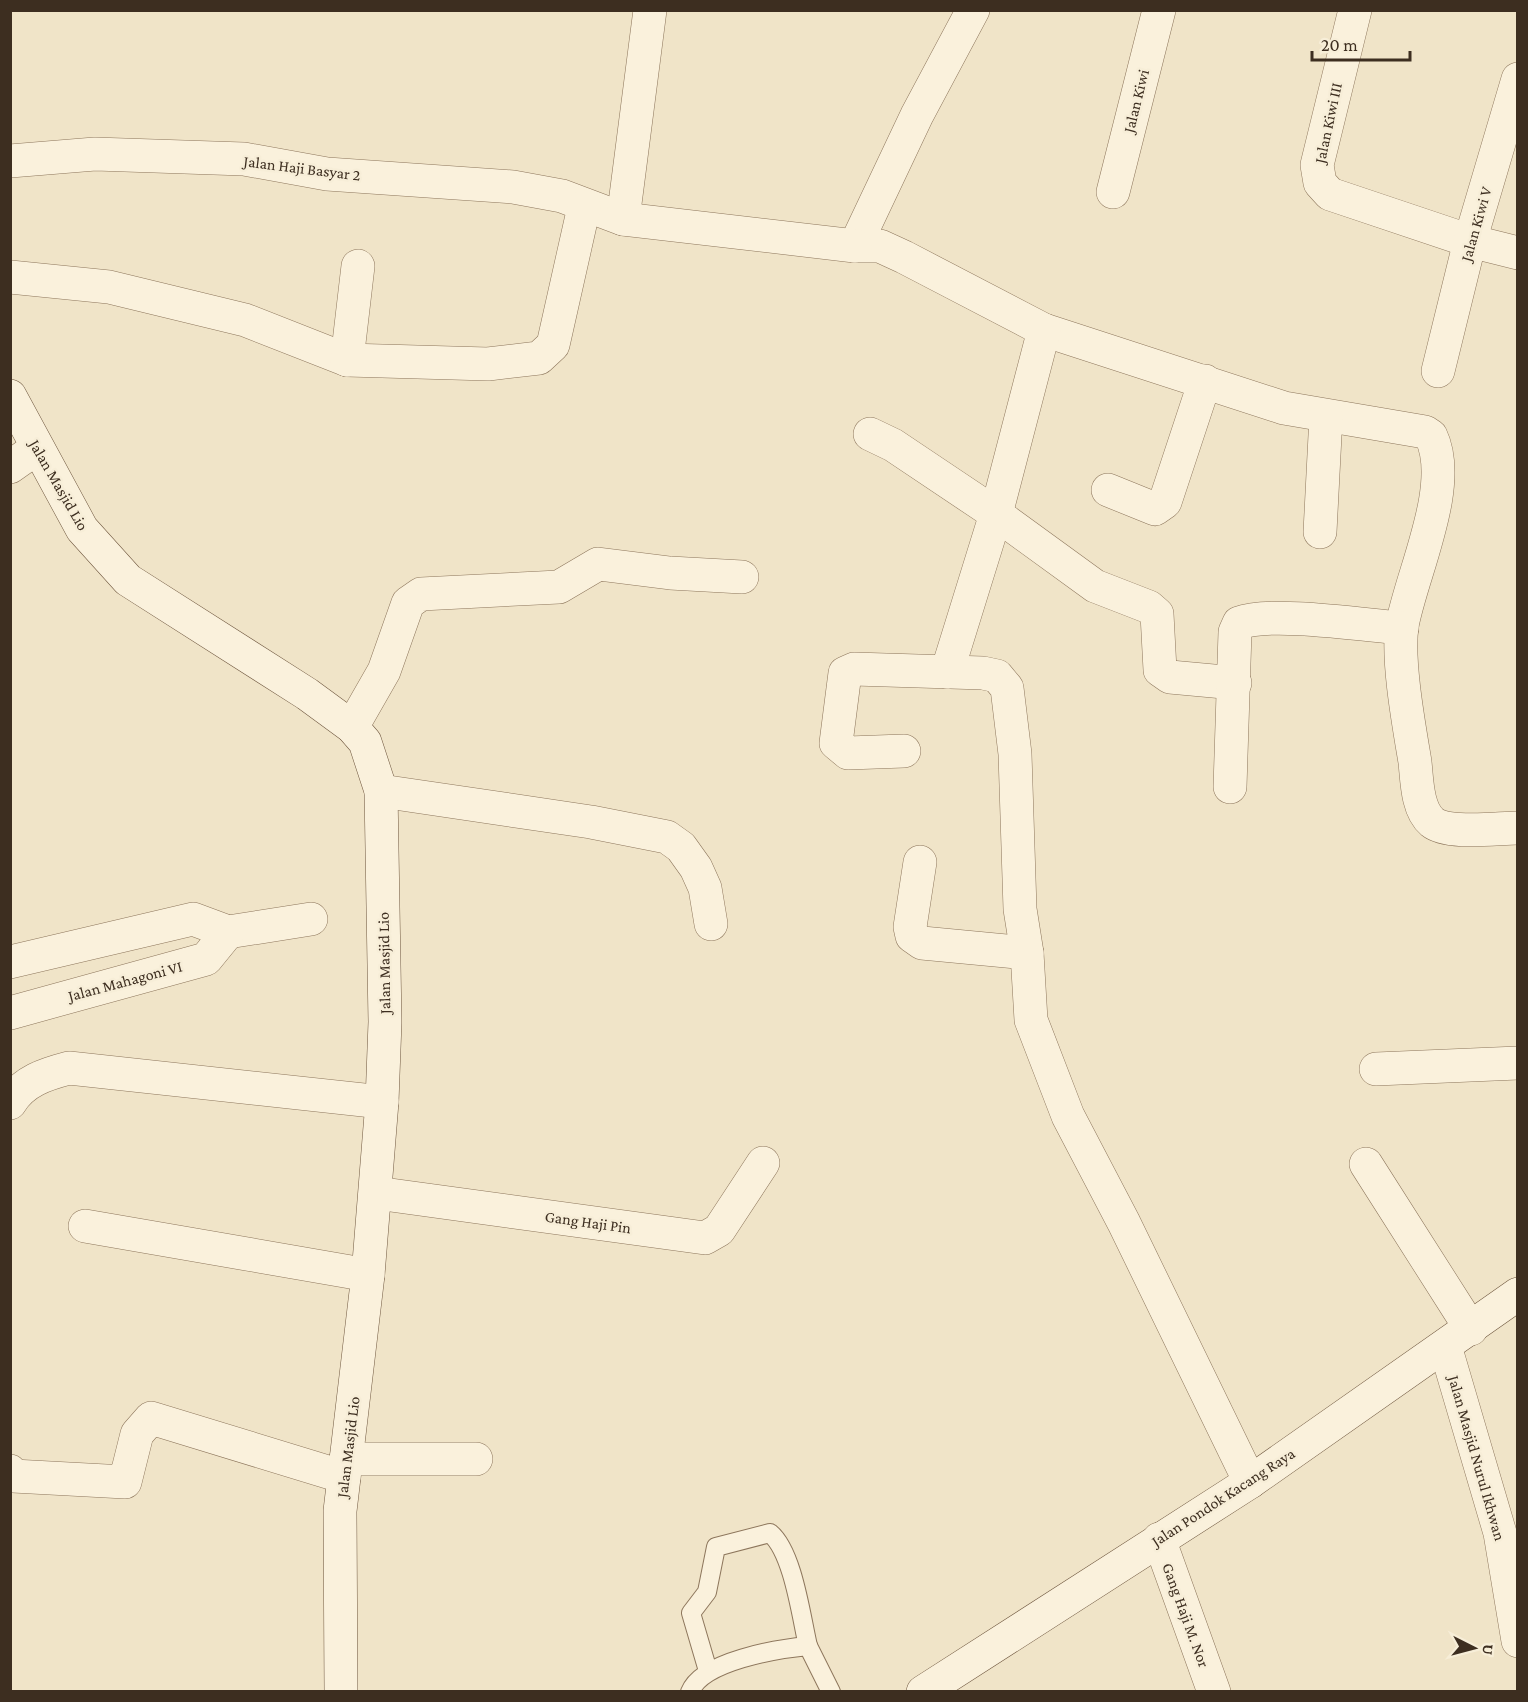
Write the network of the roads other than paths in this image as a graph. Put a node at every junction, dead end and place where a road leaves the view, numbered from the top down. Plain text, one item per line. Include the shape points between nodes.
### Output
1 (650, 10) edge
2 (973, 10) edge
3 (1159, 10) edge
4 (1354, 10) edge
5 (1516, 89) edge
6 (10, 161) edge
7 (1113, 192) dead end
8 (584, 207) junction
9 (623, 219) junction
10 (1470, 241) junction
11 (855, 246) junction
12 (1518, 253) edge
13 (358, 266) dead end
14 (10, 277) edge
15 (1044, 330) junction
16 (346, 360) junction
17 (1438, 371) dead end
18 (1205, 381) junction
19 (10, 396) edge
20 (1326, 416) junction
21 (870, 434) dead end
22 (36, 448) junction
23 (10, 467) edge
24 (1108, 490) dead end
25 (996, 514) junction
26 (1320, 532) dead end
27 (742, 577) dead end
28 (1402, 628) junction
29 (947, 672) junction
30 (1235, 682) junction
31 (352, 727) junction
32 (904, 751) dead end
33 (1230, 788) dead end
34 (381, 791) junction
35 (1518, 828) edge
36 (920, 862) dead end
37 (311, 919) dead end
38 (711, 924) dead end
39 (228, 932) junction
40 (1027, 953) junction
41 (10, 962) edge
42 (10, 1012) edge
43 (1518, 1063) edge
44 (1376, 1069) dead end
45 (382, 1102) junction
46 (10, 1103) edge
47 (763, 1163) dead end
48 (1366, 1164) dead end
49 (376, 1192) junction
50 (85, 1226) dead end
51 (368, 1275) junction
52 (1518, 1294) edge
53 (1458, 1338) junction
54 (476, 1459) dead end
55 (345, 1468) junction
56 (10, 1471) edge
57 (1250, 1482) junction
58 (1159, 1539) junction
59 (1518, 1641) edge
60 (808, 1646) junction
61 (708, 1671) junction
62 (937, 1688) edge
63 (341, 1692) edge
64 (690, 1692) edge
65 (831, 1692) edge
66 (1214, 1692) edge

1 - 9 street
2 - 11 street via 917,115
3 - 7 street, Jalan Kiwi
4 - 10 street, Jalan Kiwi III via 1317,165 1320,183 1330,194
5 - 10 street, Jalan Kiwi V
6 - 8 street, Jalan Haji Basyar 2 via 95,154 244,159 327,174 513,187 562,196
8 - 9 street, Jalan Haji Basyar 2
8 - 16 street via 553,345 539,358 488,364
9 - 11 street, Jalan Haji Basyar 2
10 - 12 street, Jalan Kiwi III
10 - 17 street, Jalan Kiwi V
11 - 15 street, Jalan Haji Basyar 2 via 880,246
13 - 16 street
14 - 16 street via 109,287 233,318
15 - 18 street, Jalan Haji Basyar 2
15 - 25 street
18 - 20 street, Jalan Haji Basyar 2 via 1284,408
18 - 24 street via 1165,502 1155,509
19 - 22 street, Jalan Masjid Lio
20 - 26 street
20 - 28 street, Jalan Haji Basyar 2 via 1425,432 1435,443 1438,482
21 - 25 street via 893,445
22 - 23 street
22 - 31 street, Jalan Masjid Lio via 82,529 128,580
25 - 29 street
25 - 30 street via 1095,586 1149,607 1156,614 1160,670 1170,677
27 - 31 street via 598,564 559,587 421,594 408,603 384,671
28 - 30 street via 1249,619 1239,622 1235,632
28 - 35 street, Jalan Haji Basyar 2 via 1420,803 1432,822 1451,830
29 - 32 street via 854,669 845,673 836,743 848,753
29 - 40 street via 997,676 1007,688 1016,754 1020,909
30 - 33 street
31 - 34 street, Jalan Masjid Lio via 365,742
34 - 38 street via 667,837 681,847 696,868 705,888
34 - 45 street, Jalan Masjid Lio via 385,1022
36 - 40 street via 912,936 922,943
37 - 39 street
39 - 41 street via 193,919
39 - 42 street, Jalan Mahagoni VI via 206,959
40 - 57 street via 1030,1020 1068,1116
43 - 44 street
45 - 46 street via 69,1068 42,1076 17,1092
45 - 49 street, Jalan Masjid Lio
47 - 49 street, Gang Haji Pin via 720,1230 705,1238
48 - 53 street, Jalan Masjid Nurul Ikhwan
49 - 51 street, Jalan Masjid Lio
50 - 51 street
51 - 55 street, Jalan Masjid Lio
52 - 53 street, Jalan Pondok Kacang Raya
53 - 57 street, Jalan Pondok Kacang Raya
53 - 59 street, Jalan Masjid Nurul Ikhwan via 1500,1533
54 - 55 street
55 - 56 street via 151,1418 137,1434 125,1482 14,1476
55 - 63 street, Jalan Masjid Lio via 340,1511
57 - 58 street, Jalan Pondok Kacang Raya
58 - 62 street, Jalan Pondok Kacang Raya
58 - 66 street, Gang Haji M. Nor
60 - 61 lane via 765,1652
60 - 61 lane via 779,1540 770,1533 716,1546 707,1592 691,1613
60 - 65 lane
61 - 64 lane via 696,1680

